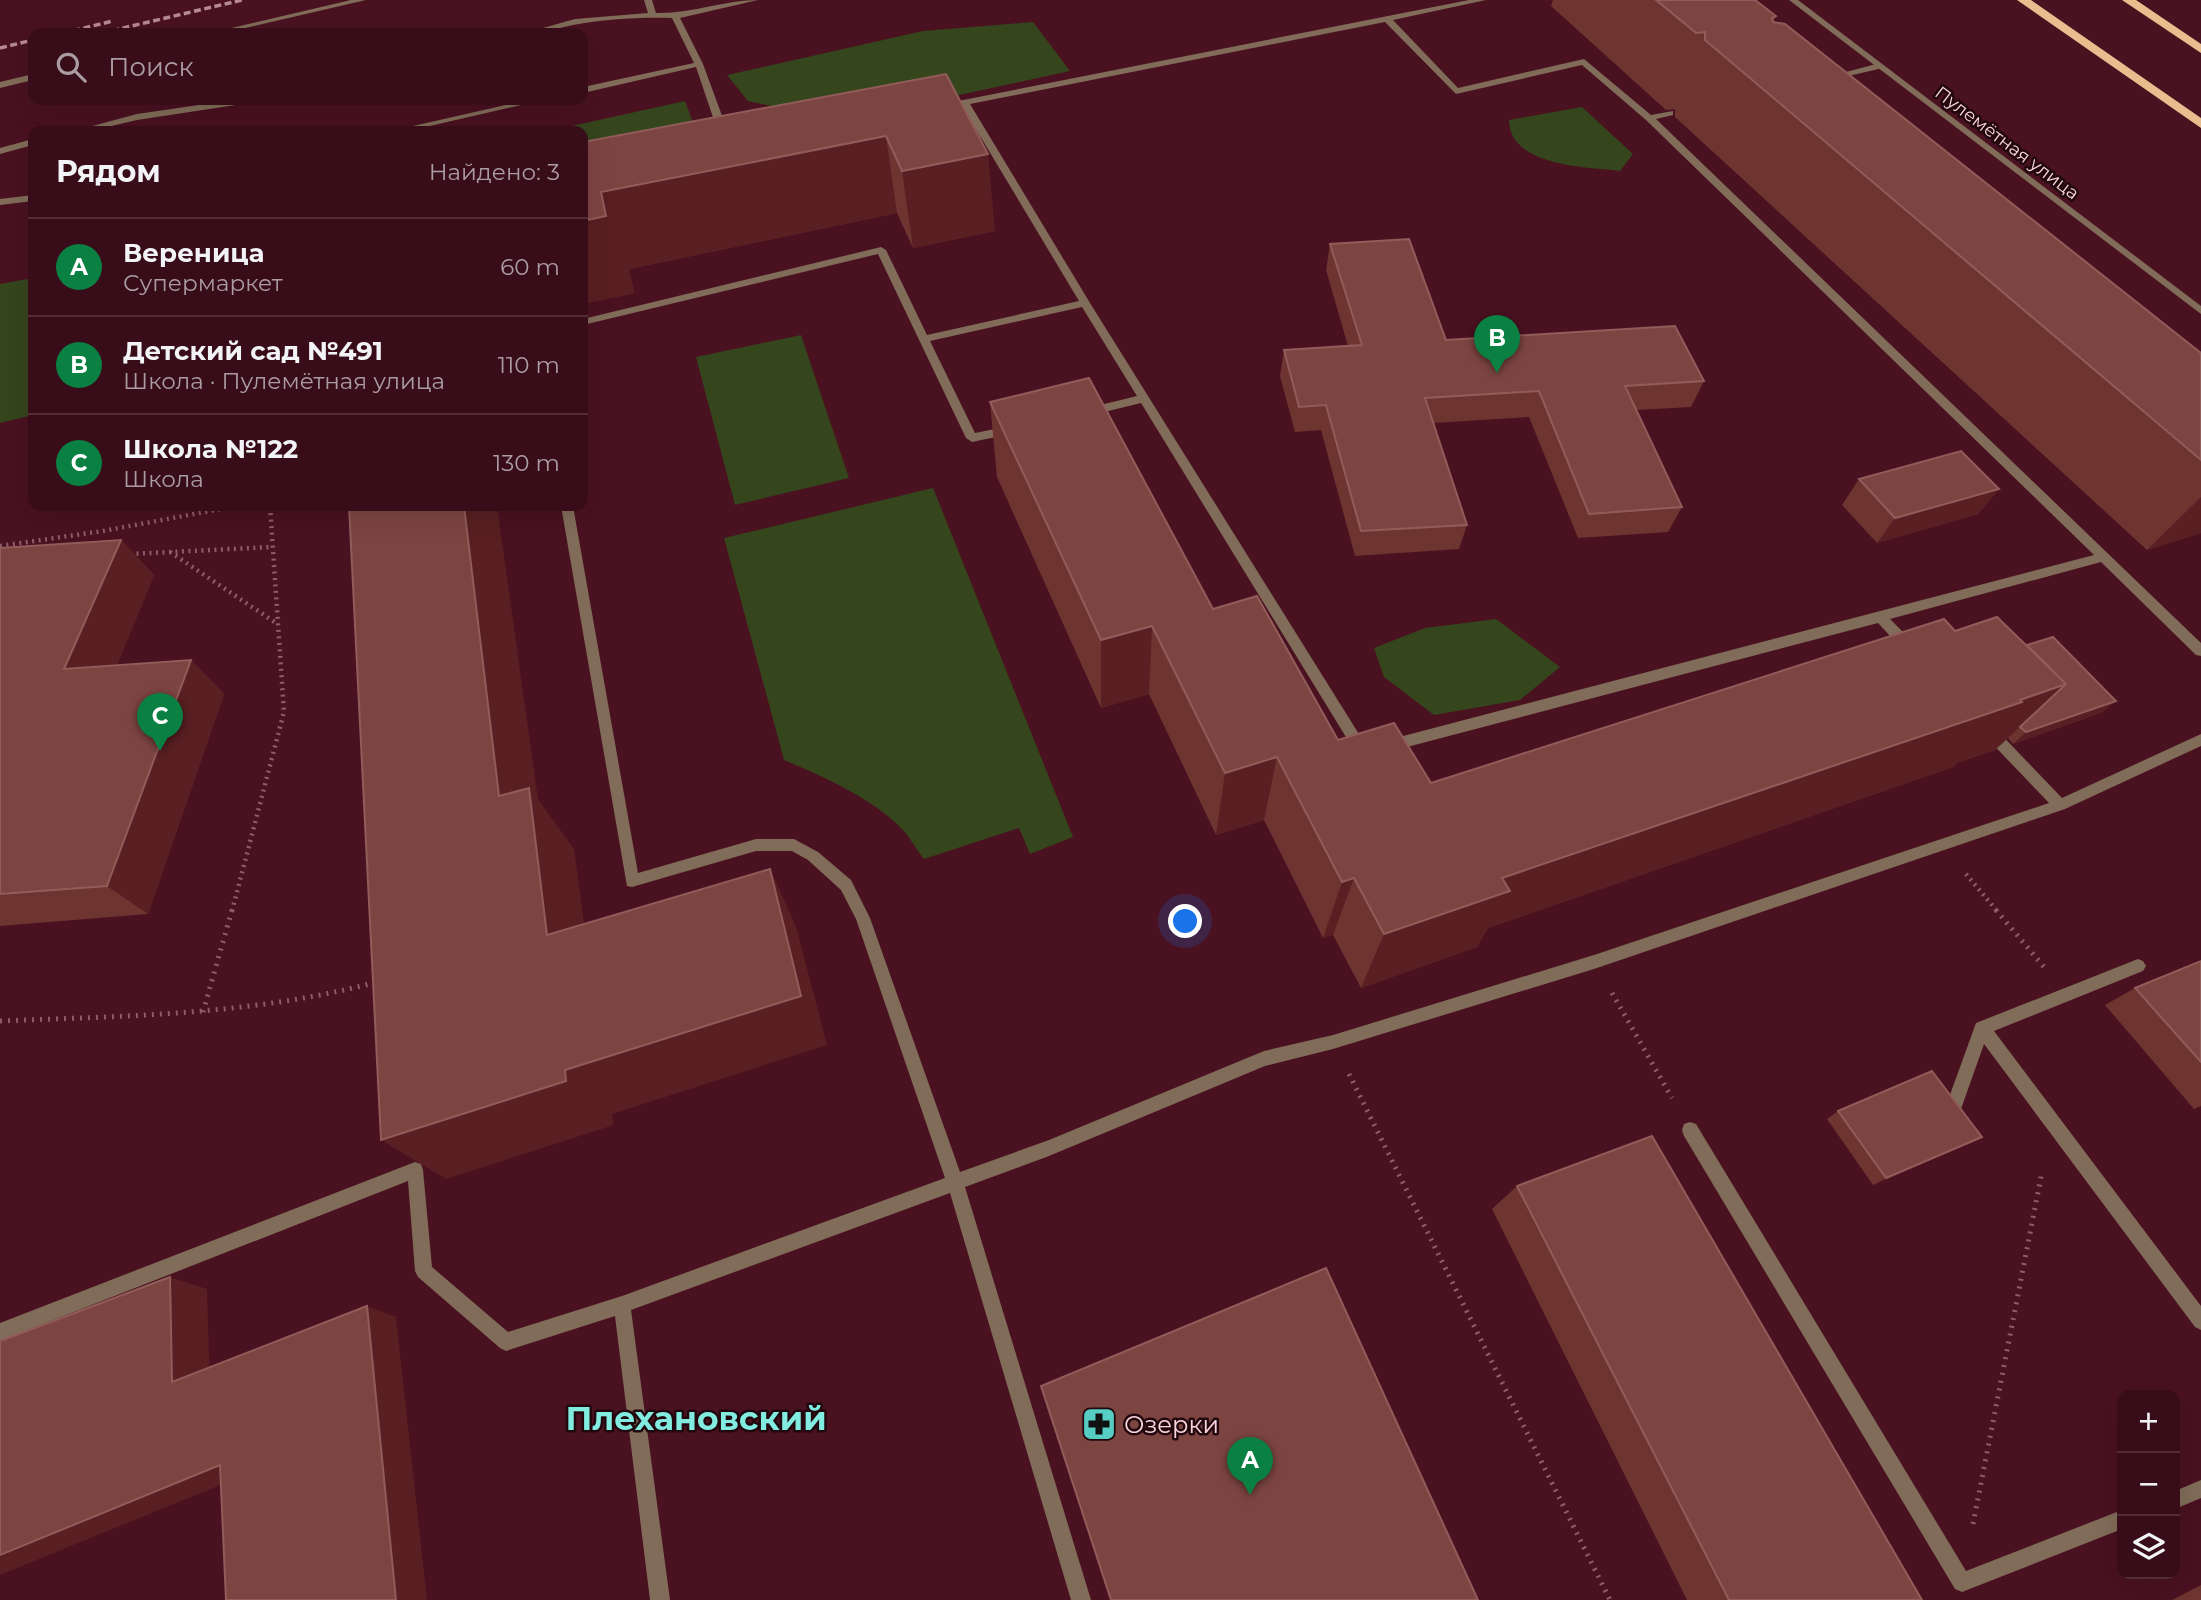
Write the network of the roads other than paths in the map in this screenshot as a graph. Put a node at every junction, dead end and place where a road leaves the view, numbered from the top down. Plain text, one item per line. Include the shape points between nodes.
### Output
1 (362, 0) edge
2 (648, 0) edge
3 (754, 0) edge
4 (1482, 0) edge
5 (1793, 0) edge
6 (2022, 0) edge
7 (2128, 0) edge
8 (653, 15) junction
9 (675, 16) junction
10 (1388, 20) junction
11 (236, 28) edge
12 (550, 28) edge
13 (2201, 48) edge
14 (699, 64) junction
15 (1880, 66) junction
16 (28, 78) edge
17 (1826, 78) edge
18 (0, 85) edge
19 (588, 89) edge
20 (964, 102) junction
21 (216, 105) edge
22 (515, 105) edge
23 (951, 105) edge
24 (1670, 113) dead end
25 (1649, 118) junction
26 (2201, 124) edge
27 (100, 126) edge
28 (419, 126) edge
29 (725, 138) edge
30 (28, 143) edge
31 (0, 150) edge
32 (28, 199) edge
33 (0, 202) edge
34 (1085, 303) junction
35 (2201, 311) edge
36 (588, 321) edge
37 (925, 339) junction
38 (1144, 398) junction
39 (1078, 414) edge
40 (1025, 426) edge
41 (569, 511) edge
42 (2104, 557) junction
43 (1880, 617) junction
44 (2201, 651) edge
45 (1918, 656) edge
46 (1975, 716) edge
47 (2201, 740) edge
48 (2060, 804) junction
49 (2138, 966) dead end
50 (1982, 1028) junction
51 (1955, 1103) edge
52 (1690, 1130) road end
53 (955, 1182) junction
54 (622, 1305) junction
55 (2201, 1321) edge
56 (0, 1332) edge
57 (2201, 1489) edge
58 (2180, 1498) edge
59 (2117, 1522) edge
60 (660, 1600) edge
61 (1081, 1600) edge

1 - 11 street
2 - 8 street
3 - 9 street
4 - 10 street
5 - 15 street, Пулемётная улица
6 - 26 highway
7 - 13 highway
8 - 9 street
8 - 12 street
9 - 14 street
10 - 20 street
10 - 25 street via 1456,91 1584,62
14 - 19 street
14 - 29 street
15 - 17 street
15 - 35 street, Пулемётная улица
16 - 18 street
20 - 23 street
20 - 34 street
21 - 27 street
22 - 28 street
24 - 25 street
25 - 42 street
30 - 31 street
32 - 33 street
34 - 37 street
34 - 38 street
36 - 37 street via 664,305 795,267 881,250
37 - 40 street via 972,438
38 - 39 street
38 - 43 street via 1363,752
41 - 53 street via 632,881 756,845 794,845 846,885 863,918
42 - 43 street
42 - 44 street
43 - 45 street
46 - 48 street
47 - 48 street
48 - 53 street via 1594,962 1264,1059
49 - 50 street
50 - 51 street
50 - 55 street
52 - 59 street via 1962,1582
53 - 54 street
53 - 61 street
54 - 56 street via 506,1342 424,1272 415,1164
54 - 60 street
57 - 58 street

